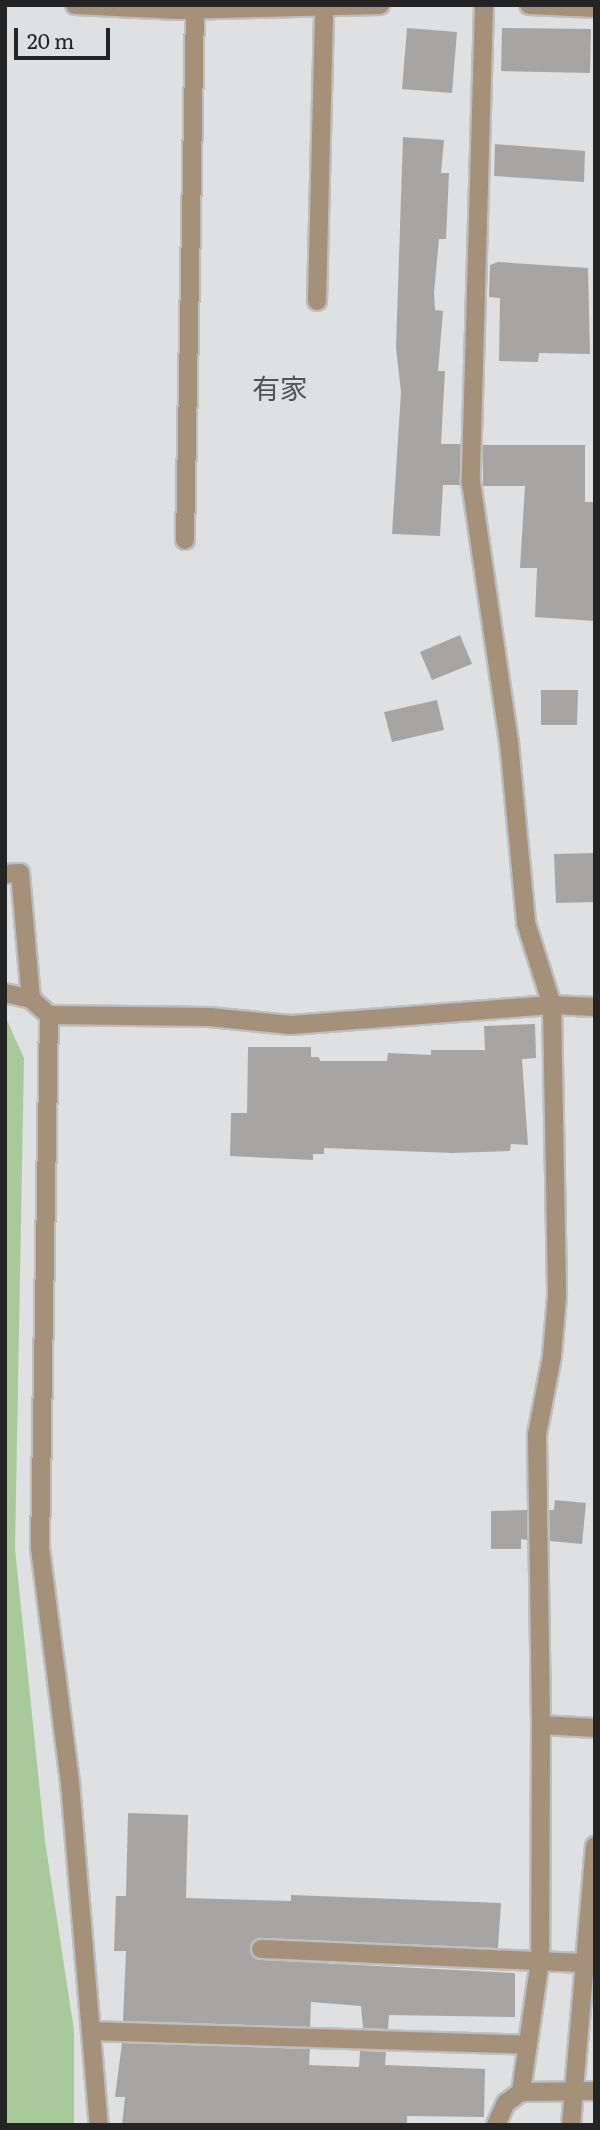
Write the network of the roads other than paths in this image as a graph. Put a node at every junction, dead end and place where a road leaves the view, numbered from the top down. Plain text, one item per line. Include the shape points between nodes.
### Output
1 (75, 5) edge
2 (380, 5) edge
3 (484, 5) edge
4 (529, 5) edge
5 (324, 7) edge
6 (184, 8) edge
7 (595, 8) edge
8 (317, 301) dead end
9 (185, 540) dead end
10 (5, 874) edge
11 (5, 993) edge
12 (31, 999) junction
13 (552, 1005) junction
14 (595, 1007) edge
15 (49, 1015) junction
16 (541, 1725) junction
17 (595, 1728) edge
18 (595, 1846) edge
19 (261, 1949) dead end
20 (540, 1960) junction
21 (585, 1964) junction
22 (91, 2031) junction
23 (528, 2045) junction
24 (595, 2091) edge
25 (521, 2092) junction
26 (575, 2092) junction
27 (99, 2125) edge
28 (496, 2125) edge
29 (570, 2125) edge

1 - 6 street
2 - 5 street
3 - 13 street via 471,482 509,742 526,923
4 - 7 street
5 - 6 street
5 - 8 street
6 - 9 street
10 - 12 street via 20,873
11 - 12 street
12 - 15 street
13 - 14 street
13 - 15 street via 291,1025 209,1017
13 - 16 street via 557,1296 552,1356 537,1434
15 - 22 street via 40,1548 70,1783
16 - 17 street
16 - 20 street
18 - 21 street
19 - 20 street
20 - 21 street
20 - 23 street
21 - 26 street
22 - 23 street
22 - 27 street
23 - 25 street
24 - 26 street
25 - 26 street
25 - 28 street via 506,2103
26 - 29 street

